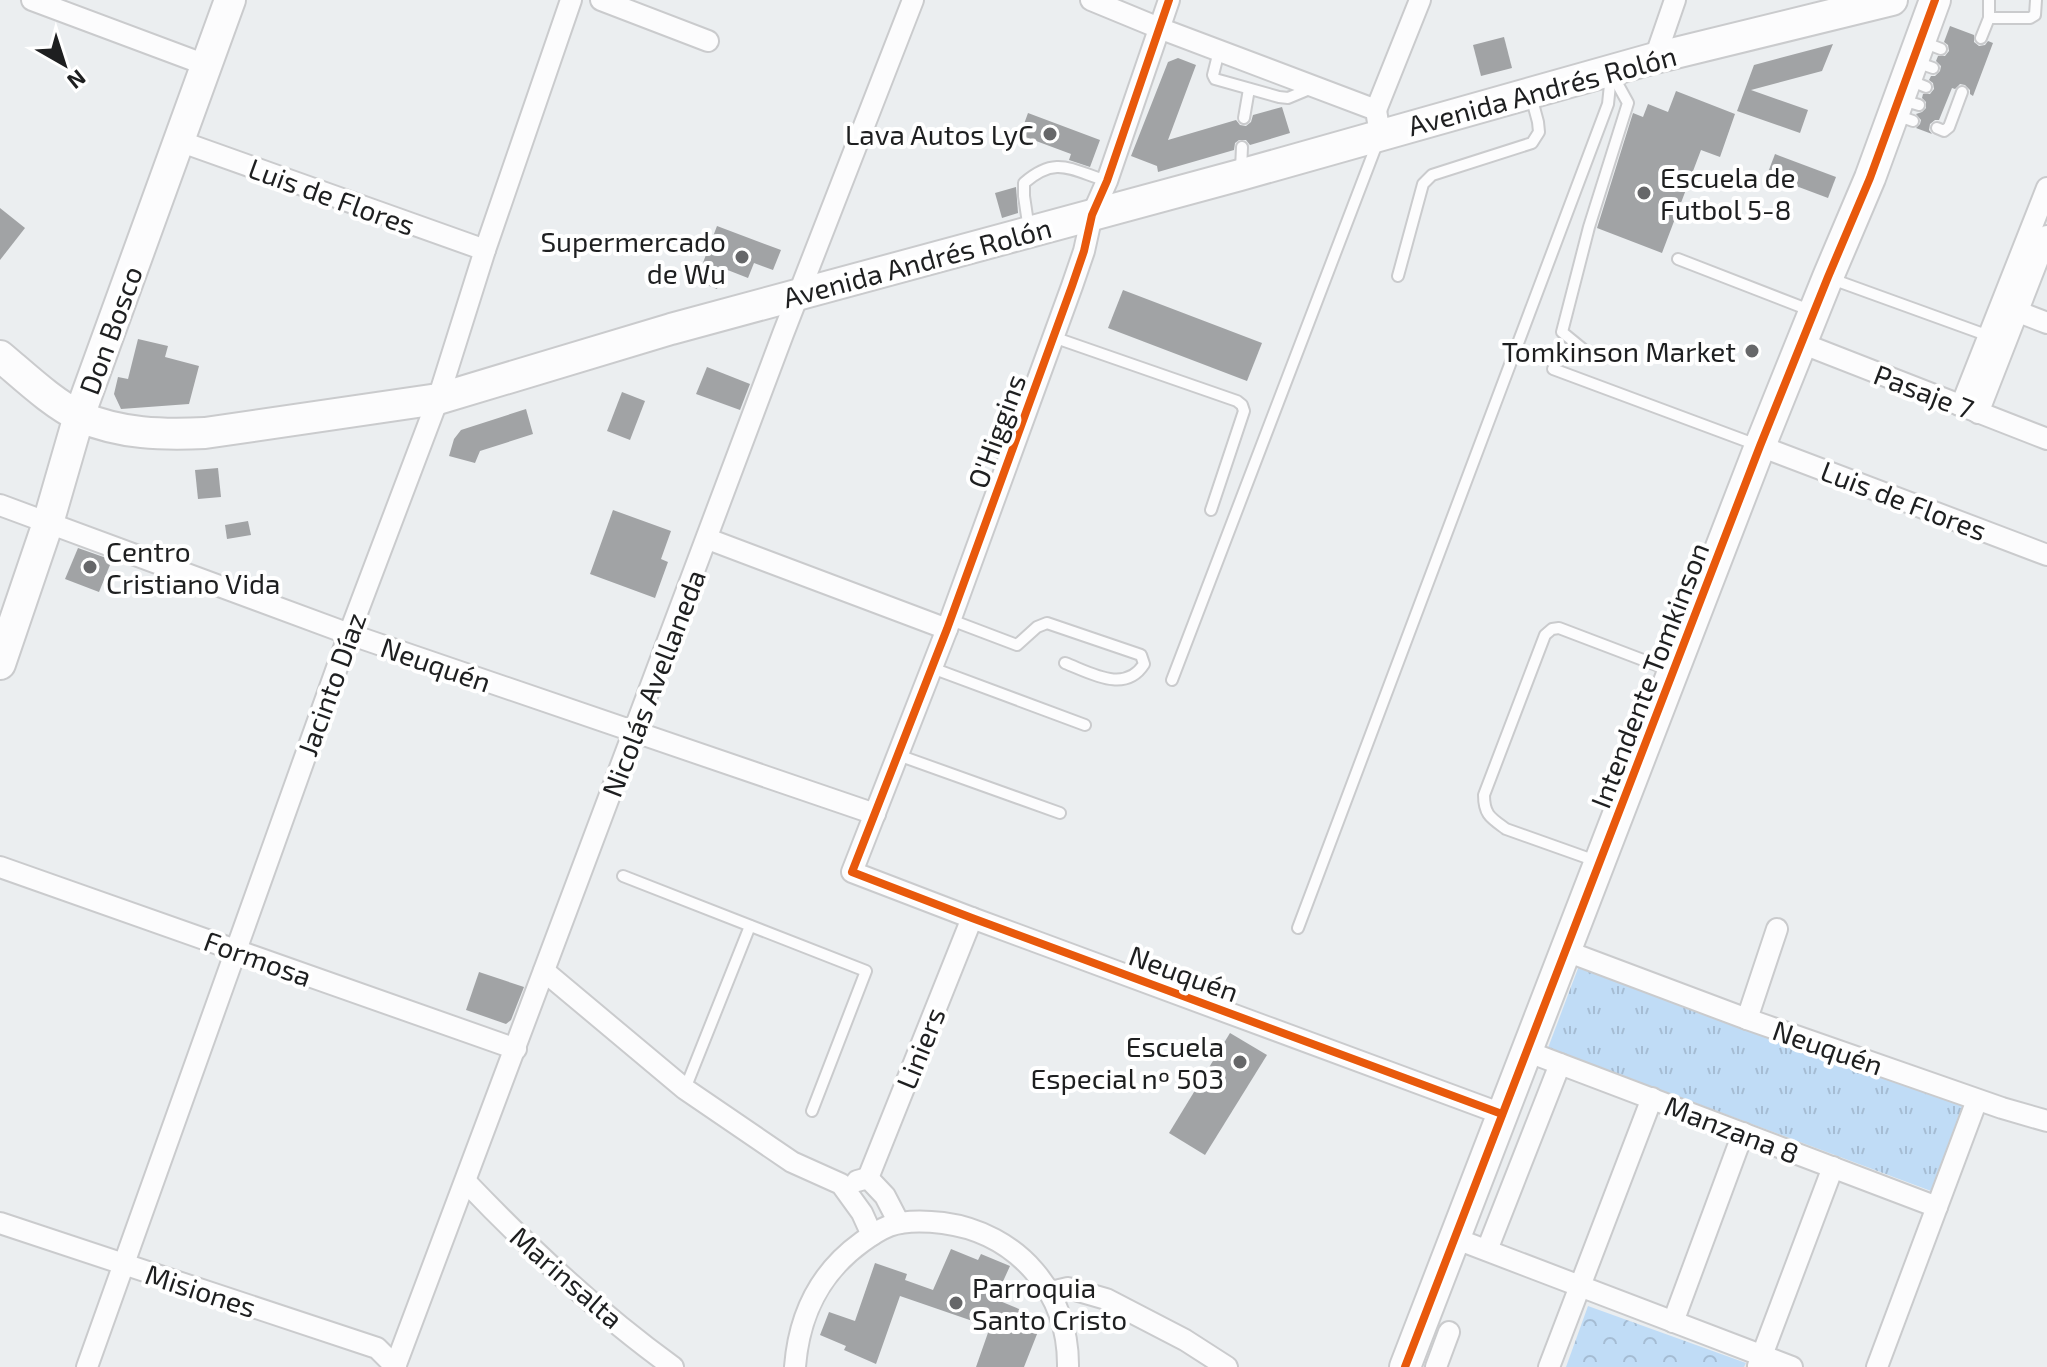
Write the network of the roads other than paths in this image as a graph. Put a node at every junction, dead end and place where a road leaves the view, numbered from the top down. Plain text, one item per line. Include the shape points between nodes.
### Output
1 (32, 0) edge
2 (230, 0) edge
3 (571, 0) edge
4 (601, 0) edge
5 (913, 0) edge
6 (1091, 0) edge
7 (1169, 0) edge
8 (1420, 0) edge
9 (1675, 0) edge
10 (1892, 0) edge
11 (1935, 0) edge
12 (1989, 0) edge
13 (2036, 0) edge
14 (1989, 18) junction
15 (1159, 28) junction
16 (1981, 38) dead end
17 (708, 41) dead end
18 (1219, 51) junction
19 (1655, 58) junction
20 (206, 65) junction
21 (1611, 72) junction
22 (1314, 88) junction
23 (1249, 89) junction
24 (1530, 94) junction
25 (1957, 96) dead end
26 (1244, 118) dead end
27 (1378, 123) junction
28 (1937, 128) dead end
29 (179, 141) junction
30 (1107, 181) junction
31 (2046, 196) edge
32 (1092, 215) junction
33 (1029, 232) junction
34 (2047, 236) edge
35 (485, 250) junction
36 (1678, 259) dead end
37 (1398, 276) dead end
38 (1828, 277) junction
39 (799, 294) junction
40 (2010, 308) junction
41 (1814, 312) junction
42 (2047, 323) edge
43 (1989, 336) junction
44 (1053, 337) junction
45 (1801, 343) junction
46 (1590, 355) dead end
47 (0, 356) edge
48 (1553, 369) dead end
49 (438, 399) junction
50 (1969, 409) junction
51 (79, 416) junction
52 (2047, 439) edge
53 (1760, 446) junction
54 (0, 505) edge
55 (1211, 510) dead end
56 (48, 523) junction
57 (708, 539) junction
58 (2047, 555) edge
59 (949, 624) junction
60 (349, 634) junction
61 (1065, 663) dead end
62 (0, 664) edge
63 (932, 668) junction
64 (1674, 672) junction
65 (1172, 680) dead end
66 (1085, 725) dead end
67 (635, 732) junction
68 (898, 755) junction
69 (1060, 813) dead end
70 (875, 814) junction
71 (1600, 863) junction
72 (0, 867) edge
73 (852, 872) joint
74 (623, 876) dead end
75 (972, 918) junction
76 (750, 926) junction
77 (1298, 928) dead end
78 (1777, 929) dead end
79 (235, 950) junction
80 (1566, 951) junction
81 (544, 971) junction
82 (1747, 1019) junction
83 (516, 1049) junction
84 (1526, 1051) junction
85 (1560, 1064) junction
86 (685, 1089) junction
87 (1652, 1098) junction
88 (1977, 1100) junction
89 (812, 1111) dead end
90 (1502, 1114) junction
91 (2047, 1121) edge
92 (1743, 1133) junction
93 (1833, 1167) junction
94 (868, 1178) junction
95 (466, 1182) junction
96 (841, 1184) junction
97 (1937, 1207) junction
98 (0, 1223) edge
99 (899, 1223) junction
100 (872, 1235) junction
101 (1454, 1238) junction
102 (1487, 1250) junction
103 (124, 1265) junction
104 (1581, 1286) junction
105 (1051, 1292) junction
106 (1673, 1322) junction
107 (1449, 1332) dead end
108 (1760, 1361) edge
109 (87, 1367) edge
110 (395, 1367) edge
111 (673, 1367) edge
112 (795, 1367) edge
113 (1068, 1367) edge
114 (1227, 1367) edge
115 (1405, 1367) edge
116 (1436, 1367) edge
117 (1549, 1367) edge
118 (1792, 1367) edge
119 (1877, 1367) edge

1 - 20 street
2 - 20 street, Don Bosco
3 - 35 street, Jacinto Díaz
4 - 17 street
5 - 39 street, Nicolás Avellaneda
6 - 15 street
7 - 15 street, O'Higgins
8 - 27 street
9 - 19 street
10 - 19 street, Avenida Andrés Rolón
11 - 38 street, Intendente Tomkinson via 1917,83
12 - 14 lane
13 - 14 lane via 2030,18
14 - 16 lane
15 - 18 street
15 - 30 street, O'Higgins
18 - 22 street
18 - 23 lane via 1215,79
19 - 21 street, Avenida Andrés Rolón
20 - 29 street, Don Bosco
21 - 24 street, Avenida Andrés Rolón
21 - 46 lane via 1628,103 1562,332
21 - 77 lane via 1608,104
22 - 23 lane via 1288,98
22 - 27 street
23 - 26 lane
24 - 27 street, Avenida Andrés Rolón
24 - 37 lane via 1539,132 1532,143 1432,175 1423,184
25 - 28 lane via 1949,127
27 - 32 street, Avenida Andrés Rolón via 1241,161
27 - 65 lane
29 - 35 street, Luis de Flores
29 - 51 street, Don Bosco
30 - 32 street, O'Higgins
30 - 33 lane via 1056,165 1041,170 1024,183
31 - 40 street
32 - 33 street, Avenida Andrés Rolón
32 - 44 street, O'Higgins
33 - 39 street, Avenida Andrés Rolón
34 - 40 street
35 - 49 street, Jacinto Díaz
36 - 41 lane
38 - 41 street, Intendente Tomkinson
38 - 43 lane
39 - 49 street, Avenida Andrés Rolón
39 - 57 street, Nicolás Avellaneda
40 - 42 street
40 - 43 street
40 - 50 street
41 - 45 street, Intendente Tomkinson
43 - 50 street
44 - 55 lane via 1242,405
44 - 59 street, O'Higgins
45 - 50 street, Pasaje 7
45 - 53 street, Intendente Tomkinson
47 - 51 street, Avenida Andrés Rolón
48 - 53 lane
49 - 51 street, Avenida Andrés Rolón via 167,435 132,432
49 - 60 street, Jacinto Díaz
50 - 52 street, Pasaje 7
51 - 56 street, Don Bosco
53 - 58 street, Luis de Flores
53 - 64 street, Intendente Tomkinson
54 - 56 street, Neuquén
56 - 60 street, Neuquén
56 - 62 street, Don Bosco
57 - 59 street
57 - 67 street, Nicolás Avellaneda
59 - 61 lane via 1017,645 1047,623 1141,655 1144,664 1127,680 1110,680
59 - 63 street, O'Higgins
60 - 67 street, Neuquén
60 - 79 street, Jacinto Díaz
63 - 66 lane
63 - 68 street, O'Higgins
64 - 71 street, Intendente Tomkinson
64 - 71 lane via 1559,628 1545,635 1484,795 1484,808 1506,829
67 - 70 street, Neuquén
67 - 81 street, Nicolás Avellaneda
68 - 69 lane
68 - 70 street, O'Higgins
70 - 73 street, O'Higgins
71 - 80 street, Intendente Tomkinson
72 - 79 street, Formosa
73 - 75 street, Neuquén
74 - 76 lane
75 - 90 street, Neuquén
75 - 94 street, Liniers
76 - 86 lane
76 - 89 lane via 866,971
78 - 82 street
79 - 83 street, Formosa
79 - 103 street, Jacinto Díaz
80 - 82 street, Neuquén
80 - 84 street, Intendente Tomkinson
81 - 83 street, Nicolás Avellaneda
81 - 86 street
82 - 88 street, Neuquén
83 - 95 street, Nicolás Avellaneda
84 - 85 street, Manzana 8
84 - 90 street, Intendente Tomkinson
85 - 87 street, Manzana 8
85 - 102 street
86 - 96 street via 792,1162
87 - 92 street, Manzana 8
87 - 104 street
88 - 91 street, Neuquén
88 - 97 street
90 - 101 street, Intendente Tomkinson
92 - 93 street, Manzana 8
92 - 106 street
93 - 97 street, Manzana 8
93 - 108 street
94 - 96 street
94 - 99 street
95 - 110 street, Nicolás Avellaneda
95 - 111 street, Marinsalta via 566,1281
96 - 100 street
97 - 119 street
98 - 103 street, Misiones
99 - 100 street
99 - 105 street via 958,1225 985,1235 1022,1259
100 - 112 street via 830,1270 815,1293 803,1318
101 - 102 street
101 - 115 street, Intendente Tomkinson
102 - 104 street
103 - 109 street, Jacinto Díaz
103 - 110 street, Misiones via 377,1348
104 - 106 street
104 - 117 street
105 - 113 street via 1067,1339
105 - 114 street via 1068,1288 1106,1299
106 - 108 street
107 - 116 street
108 - 118 street

